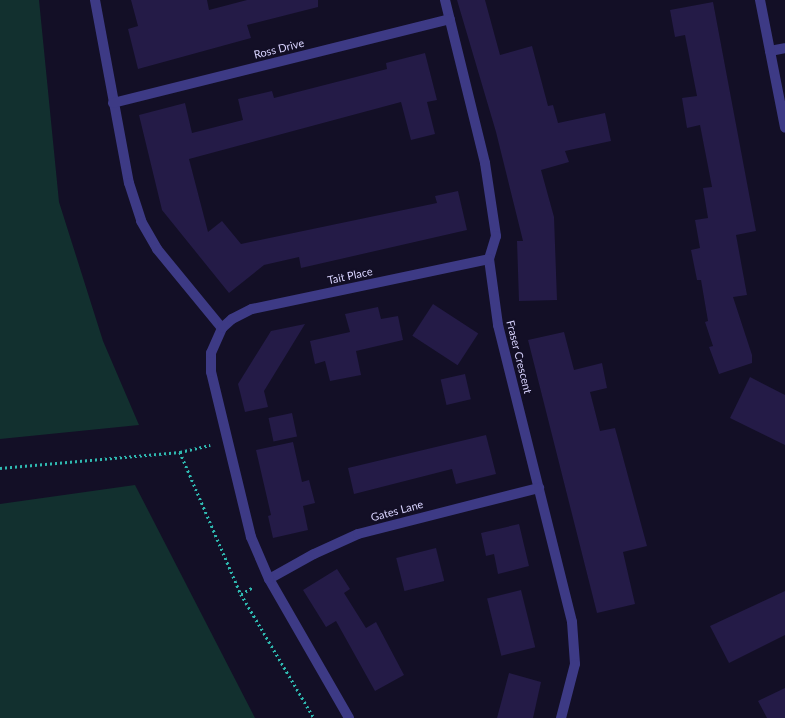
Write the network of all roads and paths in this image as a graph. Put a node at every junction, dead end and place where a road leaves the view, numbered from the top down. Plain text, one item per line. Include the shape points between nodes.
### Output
1 (95, 0) edge
2 (445, 0) edge
3 (760, 0) edge
4 (450, 19) junction
5 (785, 48) edge
6 (770, 51) junction
7 (113, 103) junction
8 (785, 128) edge
9 (488, 259) junction
10 (222, 328) junction
11 (229, 441) junction
12 (180, 452) junction
13 (0, 468) edge
14 (539, 488) junction
15 (269, 579) junction
16 (240, 594) junction
17 (314, 718) edge
18 (349, 718) edge
19 (561, 718) edge

1 - 7 street
2 - 4 street, Fraser Crescent
3 - 6 street
4 - 7 street, Ross Drive
4 - 9 street, Fraser Crescent via 485,163 496,236
5 - 6 street
6 - 8 street
7 - 10 street via 129,183 141,221 157,249
9 - 10 street, Tait Place via 252,309 232,319
9 - 14 street, Fraser Crescent via 498,324
10 - 11 street via 211,353 212,372
11 - 12 path
11 - 15 street via 251,538
12 - 13 path
12 - 16 path
14 - 15 street, Gates Lane via 358,534 314,554
14 - 19 street, Fraser Crescent via 575,644 575,664
15 - 16 path
15 - 18 street
16 - 17 path

